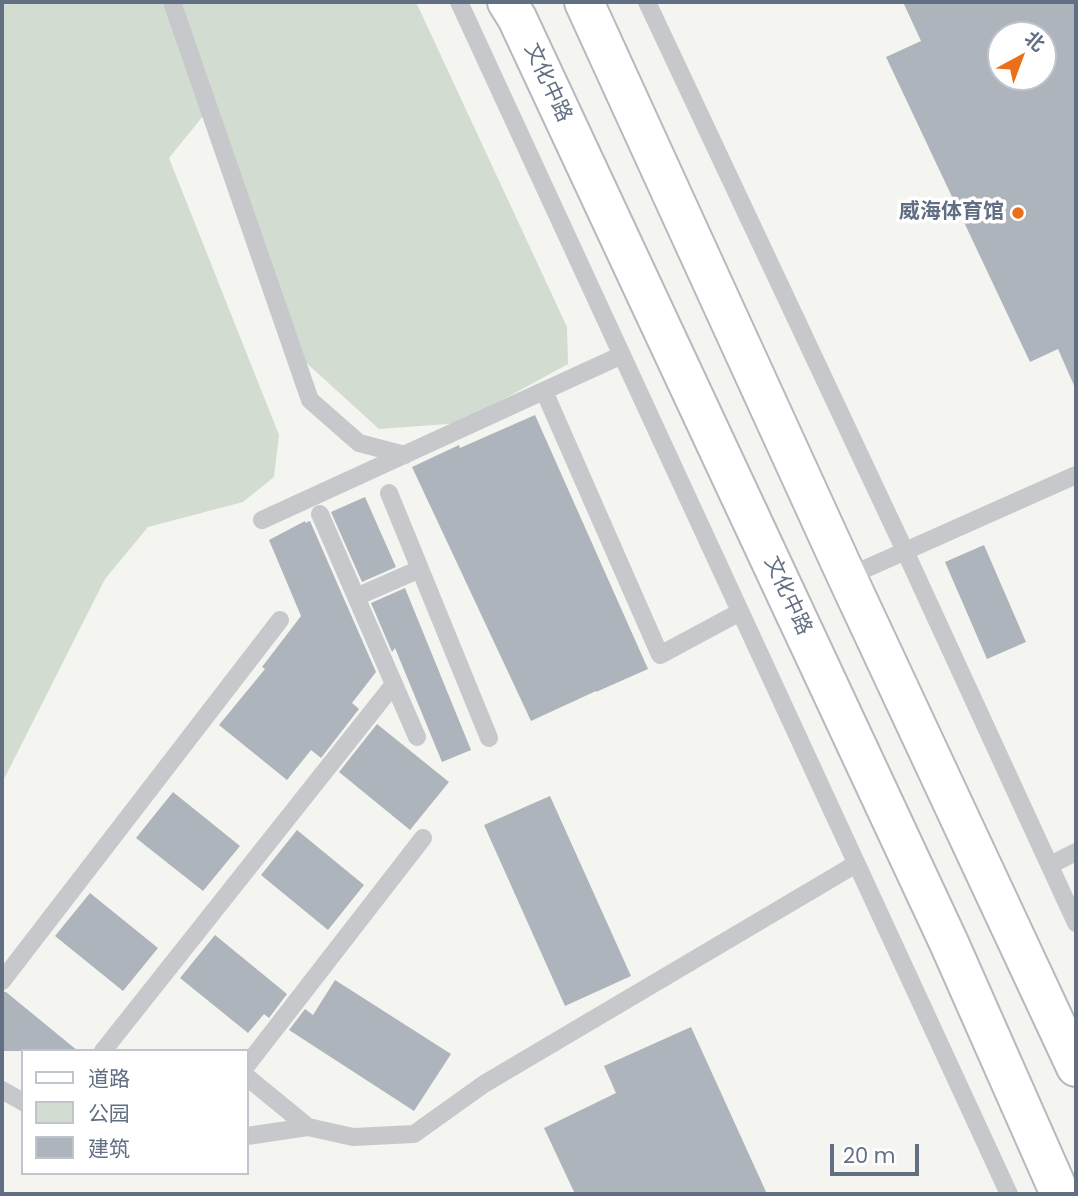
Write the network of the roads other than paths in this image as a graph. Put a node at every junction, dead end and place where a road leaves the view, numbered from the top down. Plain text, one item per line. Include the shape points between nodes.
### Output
1 (173, 2) edge
2 (459, 2) edge
3 (507, 2) edge
4 (584, 2) edge
5 (647, 2) edge
6 (622, 355) junction
7 (544, 391) junction
8 (405, 454) junction
9 (1076, 475) edge
10 (389, 493) dead end
11 (320, 514) dead end
12 (262, 520) dead end
13 (905, 551) junction
14 (420, 569) junction
15 (847, 577) junction
16 (356, 597) junction
17 (740, 612) junction
18 (280, 620) dead end
19 (394, 684) junction
20 (417, 737) dead end
21 (489, 738) dead end
22 (424, 838) dead end
23 (1076, 852) edge
24 (856, 864) junction
25 (1049, 865) junction
26 (1076, 923) edge
27 (2, 981) edge
28 (105, 1049) edge
29 (248, 1064) edge
30 (1076, 1067) edge
31 (248, 1078) edge
32 (2, 1090) edge
33 (21, 1101) edge
34 (308, 1127) junction
35 (248, 1136) edge
36 (1009, 1194) edge
37 (1060, 1194) edge

1 - 8 lane via 310,400 359,443
2 - 6 lane
3 - 37 main road, 文化中路 via 949,943
4 - 15 main road
5 - 13 lane
6 - 7 lane
6 - 17 lane
7 - 8 lane
7 - 17 lane via 660,654
8 - 12 lane
9 - 13 lane
10 - 14 lane
11 - 16 lane
13 - 15 lane
13 - 25 lane
14 - 16 lane
14 - 21 lane
15 - 30 main road
16 - 19 lane
17 - 24 lane
18 - 27 lane
19 - 20 lane
19 - 28 lane
22 - 29 lane
23 - 25 lane
24 - 34 lane via 484,1084 414,1134 353,1137
24 - 36 lane
25 - 26 lane
31 - 34 lane
32 - 33 lane
34 - 35 lane

